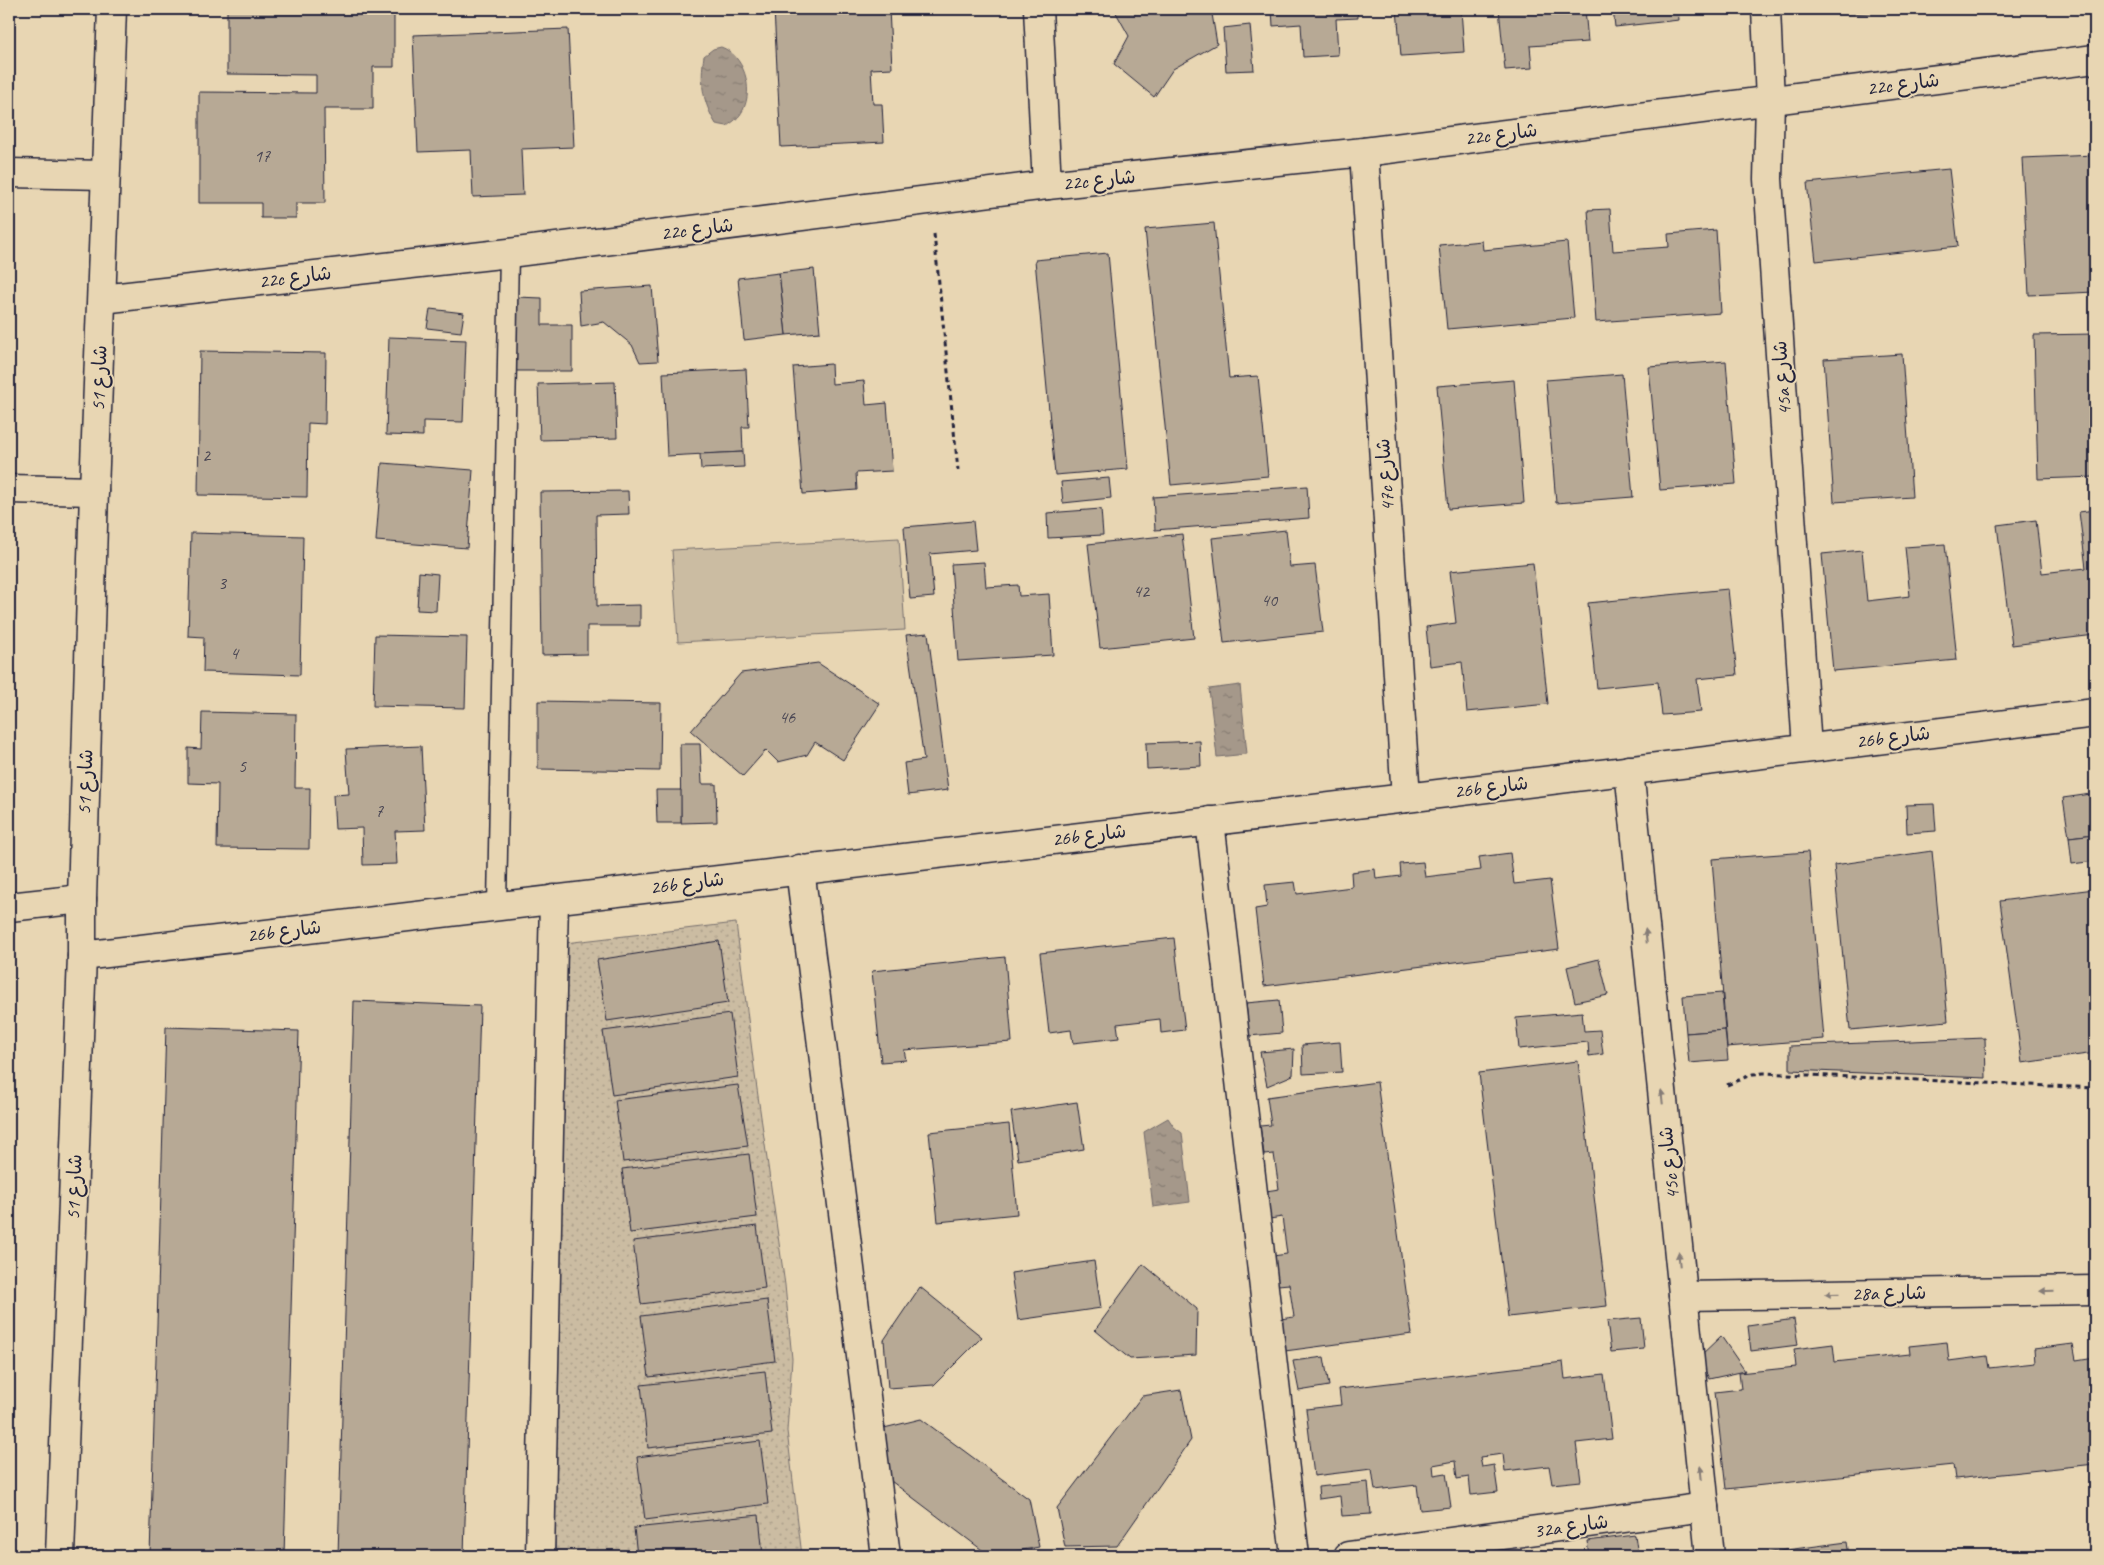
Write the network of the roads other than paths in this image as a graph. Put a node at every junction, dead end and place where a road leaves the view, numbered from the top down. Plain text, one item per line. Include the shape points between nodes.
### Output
1 (112, 9) edge
2 (1038, 9) edge
3 (1766, 9) edge
4 (2095, 59) edge
5 (1770, 101) junction
6 (1364, 152) junction
7 (9, 172) edge
8 (105, 175) junction
9 (1047, 185) junction
10 (509, 253) junction
11 (102, 299) junction
12 (9, 489) edge
13 (94, 491) junction
14 (2095, 713) edge
15 (1806, 748) junction
16 (1629, 770) junction
17 (1406, 798) junction
18 (1210, 821) junction
19 (800, 869) junction
20 (554, 898) junction
21 (82, 899) junction
22 (496, 905) junction
23 (9, 907) edge
24 (82, 956) junction
25 (2095, 1290) edge
26 (1683, 1296) junction
27 (1705, 1507) junction
28 (60, 1556) edge
29 (540, 1556) edge
30 (886, 1556) edge
31 (1295, 1556) edge
32 (1348, 1556) edge
33 (1710, 1556) edge

1 - 8 street, شارع 51
2 - 9 street
3 - 5 street, 45a شارع
4 - 5 street, 22c شارع
5 - 6 street, 22c شارع
5 - 15 street, 45a شارع via 1768,179
6 - 9 street, 22c شارع
6 - 17 street, 47c شارع
7 - 8 street
8 - 11 street, شارع 51
9 - 10 street, 22c شارع
10 - 11 street, 22c شارع
10 - 22 lane
11 - 13 street, شارع 51
12 - 13 street
13 - 21 street, شارع 51
14 - 15 street, 26b شارع
15 - 16 street, 26b شارع
16 - 17 street, 26b شارع
26 -> 16 street, 45c شارع
17 - 18 street, 26b شارع
18 - 19 street, 26b شارع
18 - 31 street
19 - 20 street, 26b شارع
19 - 30 street
20 - 22 street, 26b شارع
20 - 29 street
21 - 23 street
21 - 24 street, شارع 51
22 - 24 street, 26b شارع
24 - 28 street, شارع 51
25 -> 26 street, 28a شارع
27 -> 26 street, 45c شارع
27 - 32 street, 32a شارع
27 - 33 street, 45c شارع

